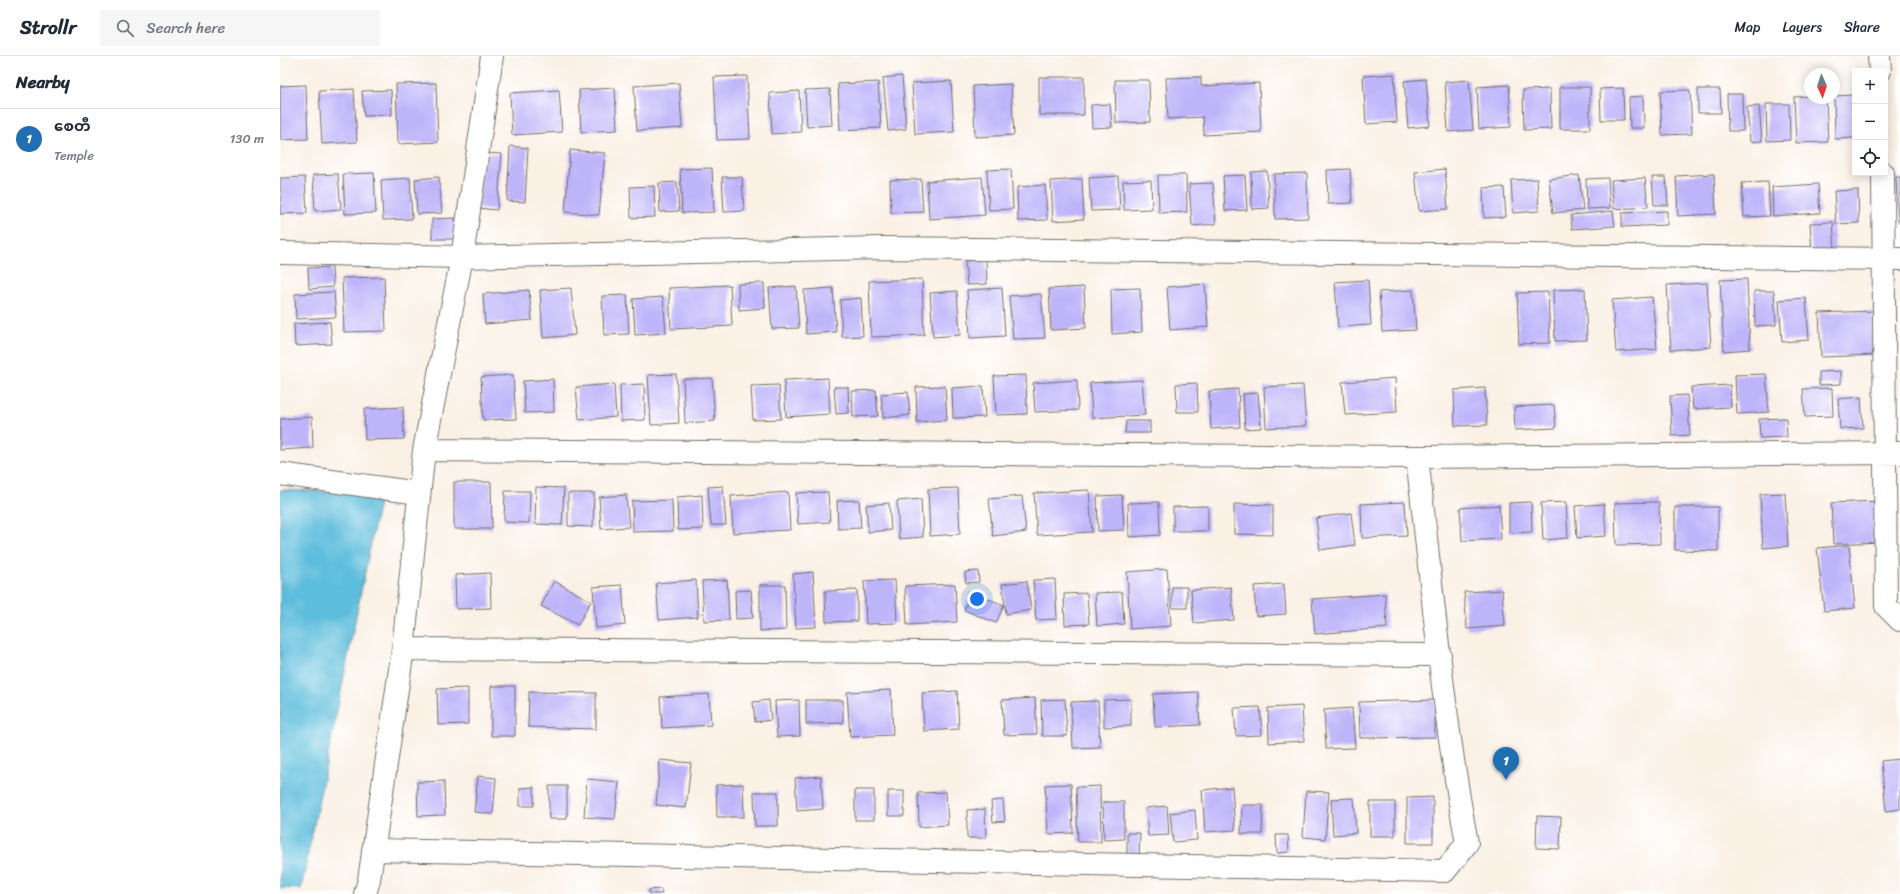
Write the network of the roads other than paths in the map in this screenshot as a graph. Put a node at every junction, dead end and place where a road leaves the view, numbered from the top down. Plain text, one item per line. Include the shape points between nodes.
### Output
1 (492, 56) edge
2 (1879, 56) edge
3 (1880, 68) edge
4 (1883, 176) edge
5 (280, 253) edge
6 (462, 257) junction
7 (1892, 259) edge
8 (424, 450) junction
9 (1893, 453) edge
10 (1417, 457) junction
11 (280, 474) edge
12 (419, 492) junction
13 (1900, 620) edge
14 (403, 649) junction
15 (1440, 655) junction
16 (373, 850) junction
17 (365, 894) edge

1 - 6 street
2 - 3 street
4 - 7 street
5 - 6 street
6 - 7 street via 882,248
6 - 8 street
7 - 9 street
8 - 10 street
8 - 12 street
9 - 10 street
9 - 13 street via 1886,606
10 - 15 street
11 - 12 street
12 - 14 street
14 - 15 street
14 - 16 street
15 - 16 street via 1467,843 1445,871
16 - 17 street

